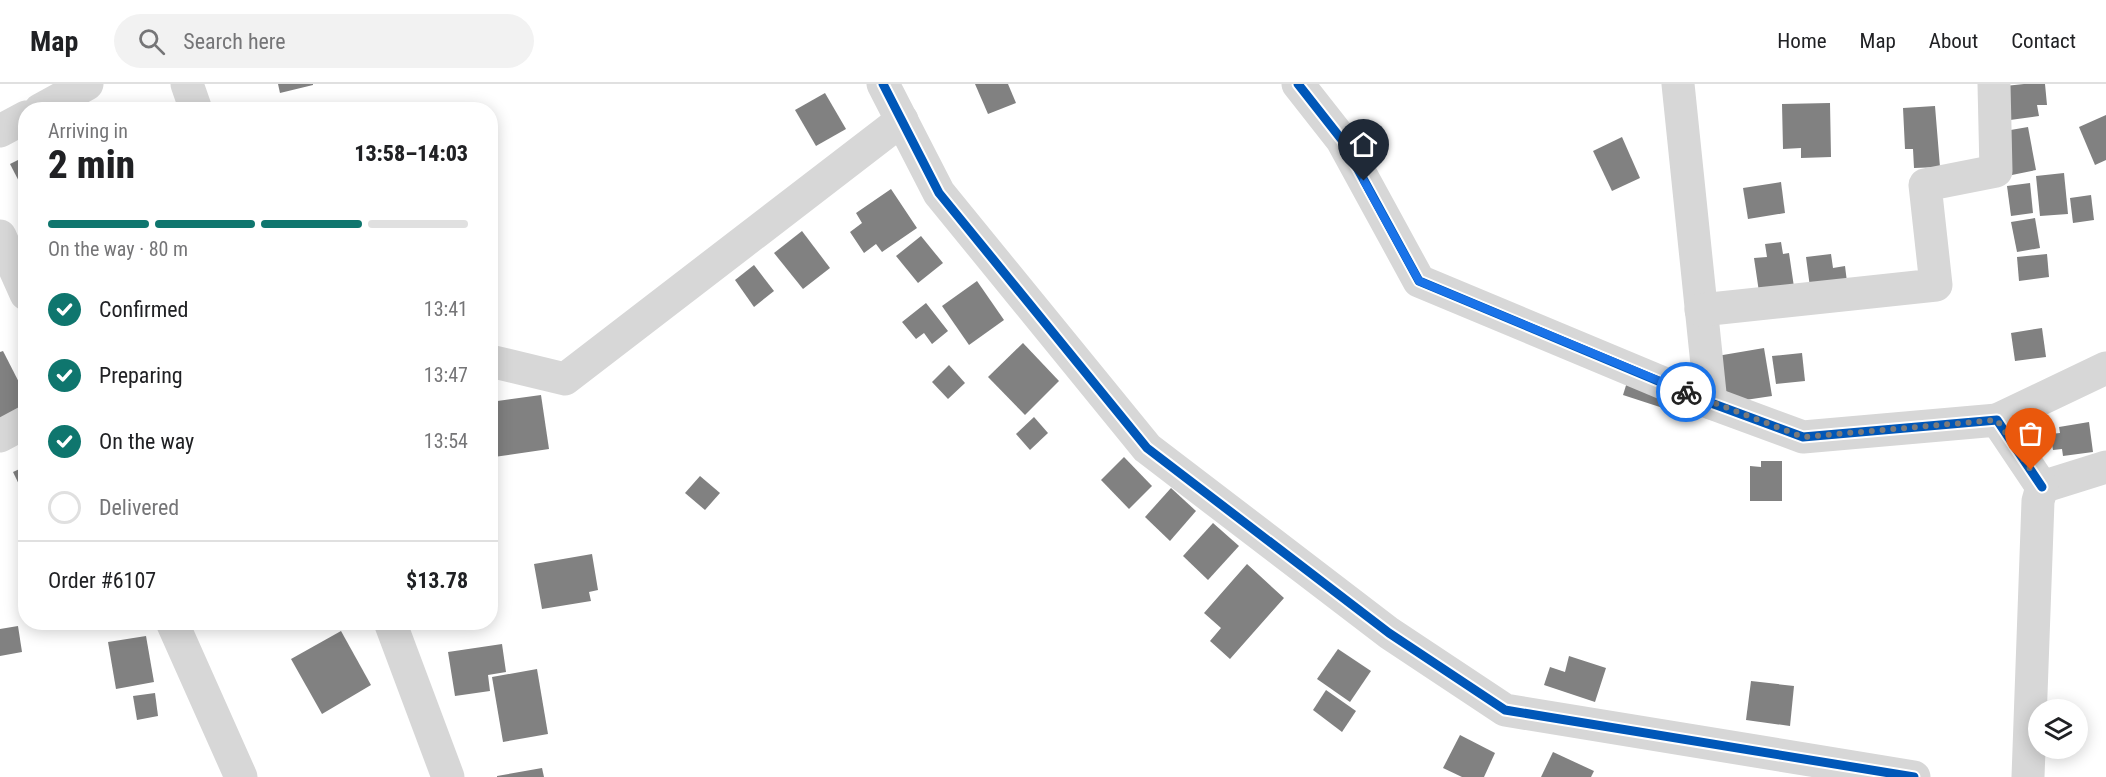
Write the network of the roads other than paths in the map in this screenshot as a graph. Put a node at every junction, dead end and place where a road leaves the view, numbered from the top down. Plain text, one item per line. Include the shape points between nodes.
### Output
1 (87, 84) edge
2 (187, 84) edge
3 (883, 84) edge
4 (1298, 84) edge
5 (1678, 84) edge
6 (1994, 84) edge
7 (54, 102) edge
8 (193, 102) edge
9 (902, 120) junction
10 (18, 121) edge
11 (0, 131) edge
12 (0, 236) edge
13 (18, 276) edge
14 (1701, 310) junction
15 (498, 363) edge
16 (2106, 368) edge
17 (1711, 403) junction
18 (1997, 420) junction
19 (18, 426) edge
20 (0, 436) edge
21 (2106, 467) edge
22 (2042, 487) junction
23 (176, 630) edge
24 (393, 630) edge
25 (242, 777) edge
26 (448, 777) edge
27 (1914, 777) edge
28 (2028, 777) edge

1 - 7 street
2 - 8 street
3 - 9 street
4 - 17 street via 1342,140 1419,281
5 - 14 street
6 - 14 street via 1996,171 1926,185 1936,285
9 - 15 street via 565,379
9 - 27 street via 939,193 1147,448 1389,633 1505,710
10 - 11 street
12 - 13 street
14 - 17 street
16 - 18 street
17 - 18 street via 1803,437
18 - 22 street
19 - 20 street
21 - 22 street
22 - 28 street via 2038,501
23 - 25 street
24 - 26 street

